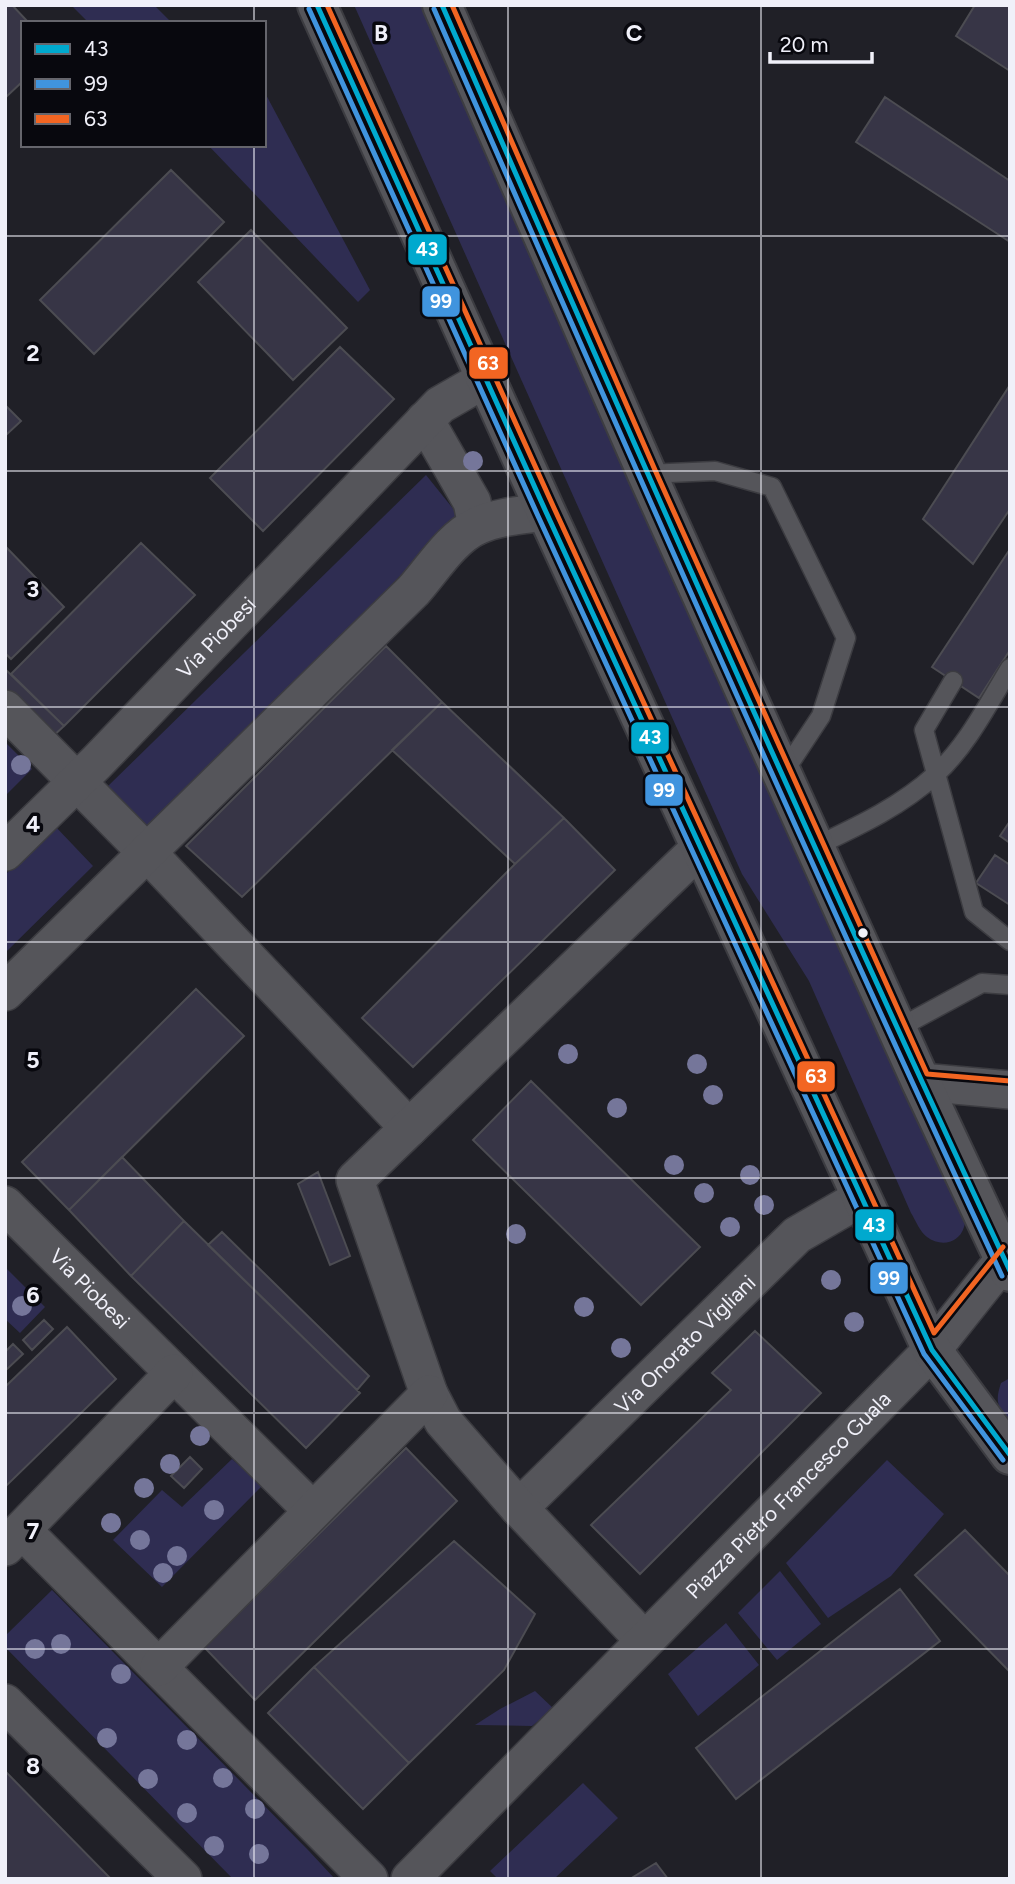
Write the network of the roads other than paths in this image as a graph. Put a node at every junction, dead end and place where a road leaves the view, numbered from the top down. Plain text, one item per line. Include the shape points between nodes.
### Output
1 (317, 5) edge
2 (442, 5) edge
3 (487, 378) junction
4 (425, 420) junction
5 (647, 474) junction
6 (546, 512) junction
7 (477, 526) junction
8 (1010, 668) edge
9 (953, 681) dead end
10 (5, 709) edge
11 (936, 774) junction
12 (782, 775) junction
13 (76, 782) junction
14 (701, 847) junction
15 (814, 847) junction
16 (5, 852) edge
17 (147, 852) junction
18 (1010, 941) edge
19 (1010, 985) edge
20 (5, 992) edge
21 (897, 1029) junction
22 (921, 1082) junction
23 (1010, 1090) edge
24 (408, 1128) junction
25 (861, 1198) junction
26 (5, 1205) edge
27 (1008, 1262) edge
28 (932, 1350) junction
29 (174, 1373) junction
30 (429, 1394) junction
31 (1010, 1455) edge
32 (519, 1508) junction
33 (312, 1510) junction
34 (14, 1539) edge
35 (644, 1640) junction
36 (159, 1667) junction
37 (5, 1703) edge
38 (183, 1879) edge
39 (369, 1879) edge
40 (410, 1879) edge

1 - 3 main road
2 - 5 main road
3 - 4 street, Via Piobesi via 440,405
3 - 6 main road
4 - 7 street via 472,502
4 - 13 street, Via Piobesi
5 - 12 main road
5 - 12 lane via 715,471 772,487 846,638 821,716
6 - 7 street
6 - 14 main road
7 - 17 street via 460,537 413,592
8 - 11 lane via 968,736
9 - 11 lane via 924,730
10 - 13 street
11 - 15 lane via 866,822
11 - 18 lane via 974,912
12 - 15 main road
13 - 16 street, Via Piobesi
13 - 17 street
14 - 24 street
14 - 25 main road
15 - 21 main road
17 - 20 street
17 - 24 street
19 - 21 lane via 982,983
21 - 22 main road
22 - 23 street
22 - 27 main road
24 - 30 street via 355,1180
25 - 28 main road
25 - 32 street, Via Onorato Vigliani via 797,1235
26 - 29 street, Via Piobesi
27 - 28 street, Piazza Pietro Francesco Guala
28 - 31 main road
28 - 35 street, Piazza Pietro Francesco Guala
29 - 33 street
29 - 34 street
30 - 32 street via 443,1421
30 - 33 street
32 - 35 street
33 - 36 street
34 - 36 street
35 - 40 street, Piazza Pietro Francesco Guala
36 - 39 street
37 - 38 street

